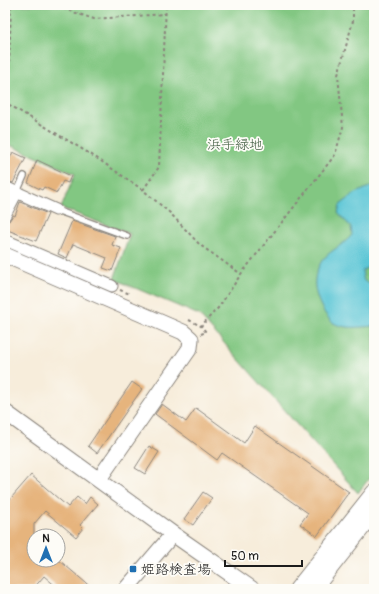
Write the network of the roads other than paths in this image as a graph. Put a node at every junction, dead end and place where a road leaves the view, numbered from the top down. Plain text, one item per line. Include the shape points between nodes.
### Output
1 (24, 176) dead end
2 (5, 187) edge
3 (17, 192) junction
4 (56, 210) joint
5 (5, 215) edge
6 (127, 236) dead end
7 (5, 240) edge
8 (5, 254) edge
9 (112, 286) dead end
10 (5, 412) edge
11 (99, 479) junction
12 (374, 492) edge
13 (374, 513) edge
14 (173, 534) junction
15 (126, 589) edge
16 (252, 589) edge
17 (297, 589) edge
18 (314, 589) edge

1 - 3 lane
2 - 3 street
3 - 4 street
3 - 5 street
4 - 6 lane
7 - 9 street
8 - 11 street via 183,332 191,339 190,348
10 - 11 street
11 - 14 street
12 - 17 street
13 - 18 street
14 - 15 street
14 - 16 street

